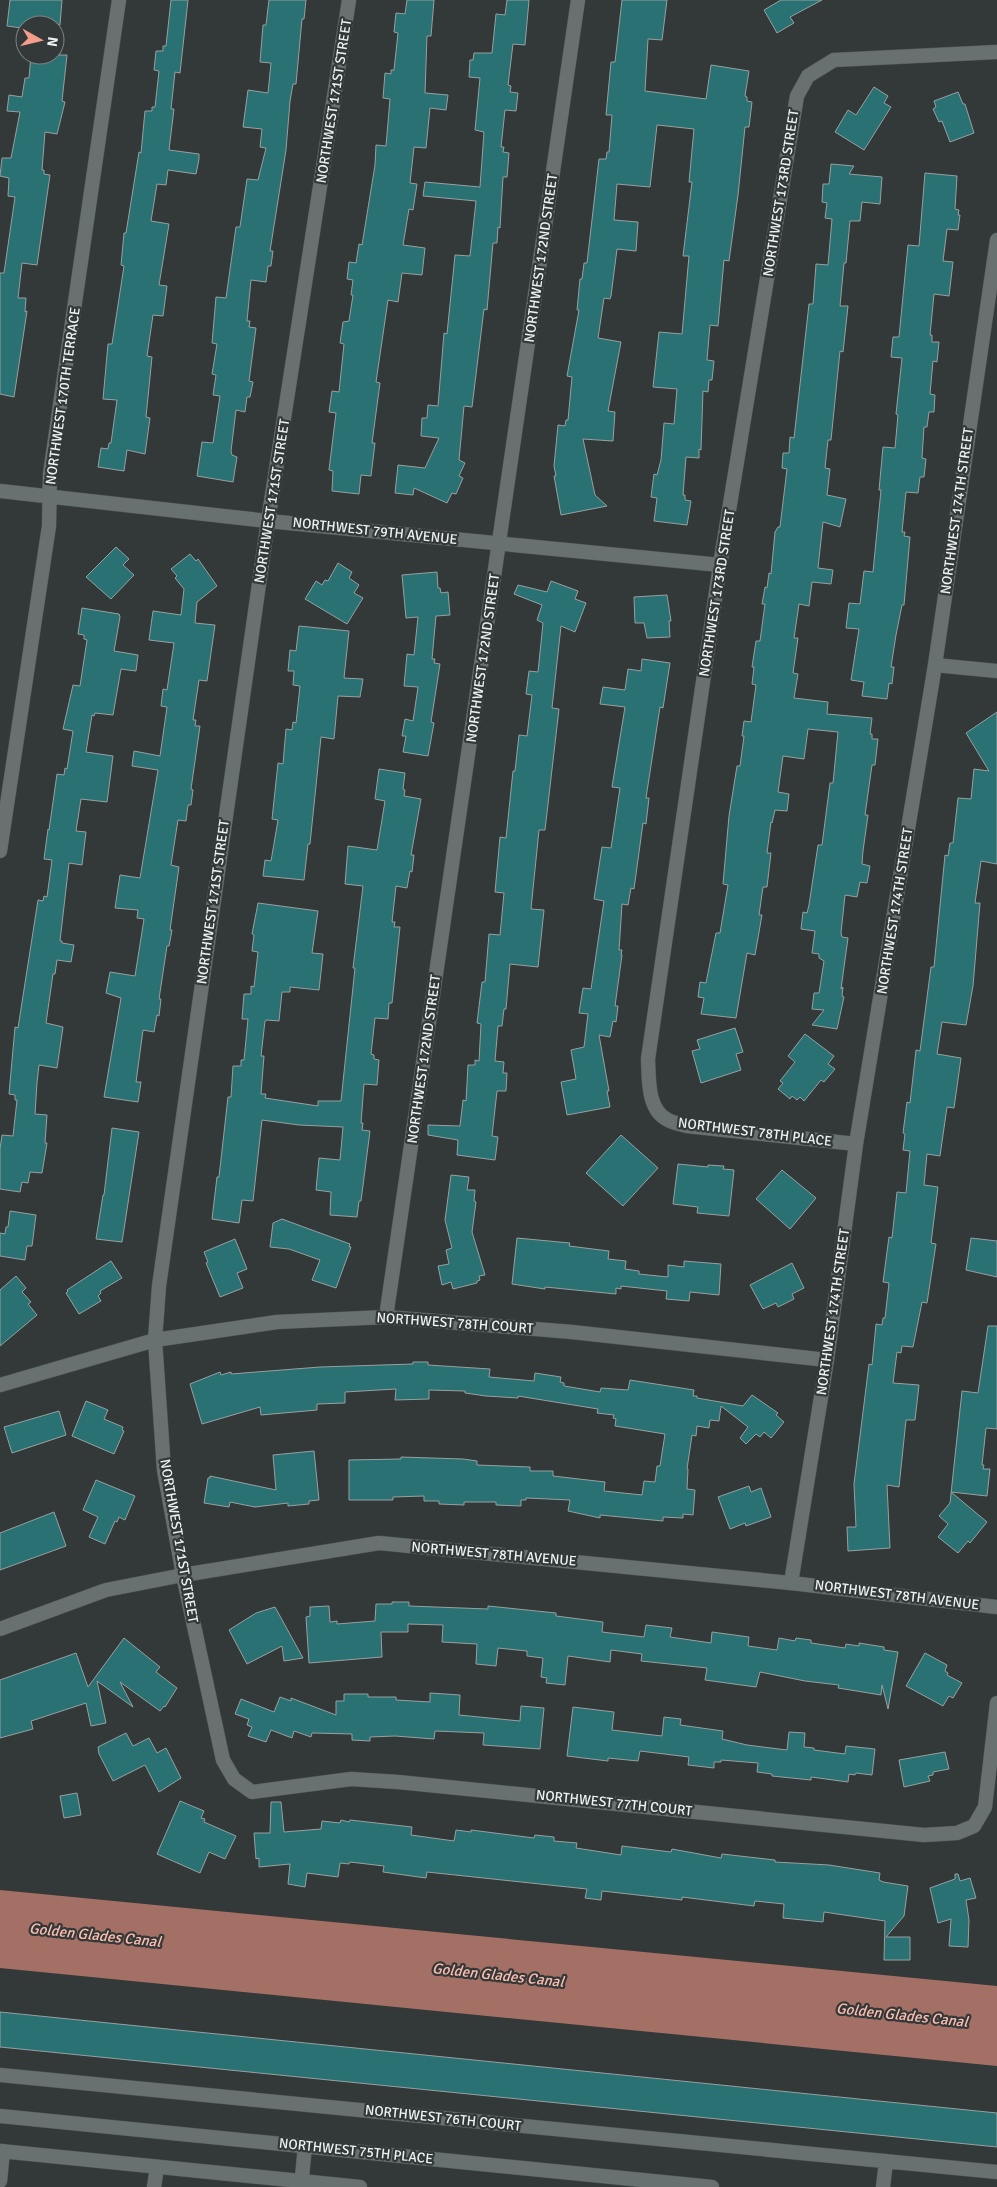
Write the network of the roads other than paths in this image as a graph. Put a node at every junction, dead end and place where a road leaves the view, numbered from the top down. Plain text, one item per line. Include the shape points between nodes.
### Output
1 (119, 0) edge
2 (349, 0) edge
3 (578, 0) edge
4 (997, 52) edge
5 (997, 240) edge
6 (0, 491) edge
7 (50, 496) junction
8 (268, 521) junction
9 (500, 543) junction
10 (720, 565) junction
11 (935, 664) junction
12 (997, 671) edge
13 (0, 851) edge
14 (656, 1112) joint
15 (856, 1144) junction
16 (386, 1317) junction
17 (154, 1340) junction
18 (827, 1360) junction
19 (0, 1385) edge
20 (183, 1575) junction
21 (791, 1582) junction
22 (997, 1607) edge
23 (0, 1629) edge
24 (997, 1703) edge
25 (252, 1792) joint
26 (0, 2075) edge
27 (0, 2116) edge
28 (305, 2146) junction
29 (2, 2151) edge
30 (886, 2160) junction
31 (157, 2167) junction
32 (997, 2172) edge
33 (0, 2181) edge
34 (301, 2184) edge
35 (154, 2187) edge
36 (360, 2187) edge
37 (712, 2187) edge
38 (883, 2187) edge

1 - 7 street, NORTHWEST 170TH TERRACE via 50,474
2 - 8 street, NORTHWEST 171ST STREET
3 - 9 street, NORTHWEST 172ND STREET
4 - 10 street, NORTHWEST 173RD STREET via 834,60 808,76 797,96
5 - 11 street, NORTHWEST 174TH STREET
6 - 7 street, NORTHWEST 79TH AVENUE
7 - 8 street, NORTHWEST 79TH AVENUE
7 - 13 street, NORTHWEST 170TH TERRACE via 49,526
8 - 9 street, NORTHWEST 79TH AVENUE
8 - 17 street, NORTHWEST 171ST STREET
9 - 10 street, NORTHWEST 79TH AVENUE
9 - 16 street, NORTHWEST 172ND STREET
10 - 14 street, NORTHWEST 173RD STREET via 648,1059 649,1088
11 - 12 street
11 - 15 street, NORTHWEST 174TH STREET
14 - 15 street, NORTHWEST 78TH PLACE via 667,1120 687,1126
15 - 18 street, NORTHWEST 174TH STREET
16 - 17 street, NORTHWEST 78TH COURT via 277,1322
16 - 18 street, NORTHWEST 78TH COURT via 572,1332
17 - 19 street, NORTHWEST 78TH COURT
17 - 20 street, NORTHWEST 171ST STREET via 164,1470
18 - 21 street, NORTHWEST 174TH STREET
20 - 21 street, NORTHWEST 78TH AVENUE via 379,1543
20 - 23 street, NORTHWEST 78TH AVENUE via 106,1590
20 - 25 street, NORTHWEST 171ST STREET via 223,1760 234,1779
21 - 22 street, NORTHWEST 78TH AVENUE
24 - 25 street, NORTHWEST 77TH COURT via 985,1807 974,1826 957,1833 924,1835 398,1782 360,1780
26 - 30 street, NORTHWEST 76TH COURT
27 - 28 street, NORTHWEST 75TH PLACE
28 - 34 street
28 - 37 street, NORTHWEST 75TH PLACE
29 - 31 street
29 - 33 street
30 - 32 street, NORTHWEST 76TH COURT
30 - 38 street
31 - 34 street
31 - 35 street
34 - 36 street

